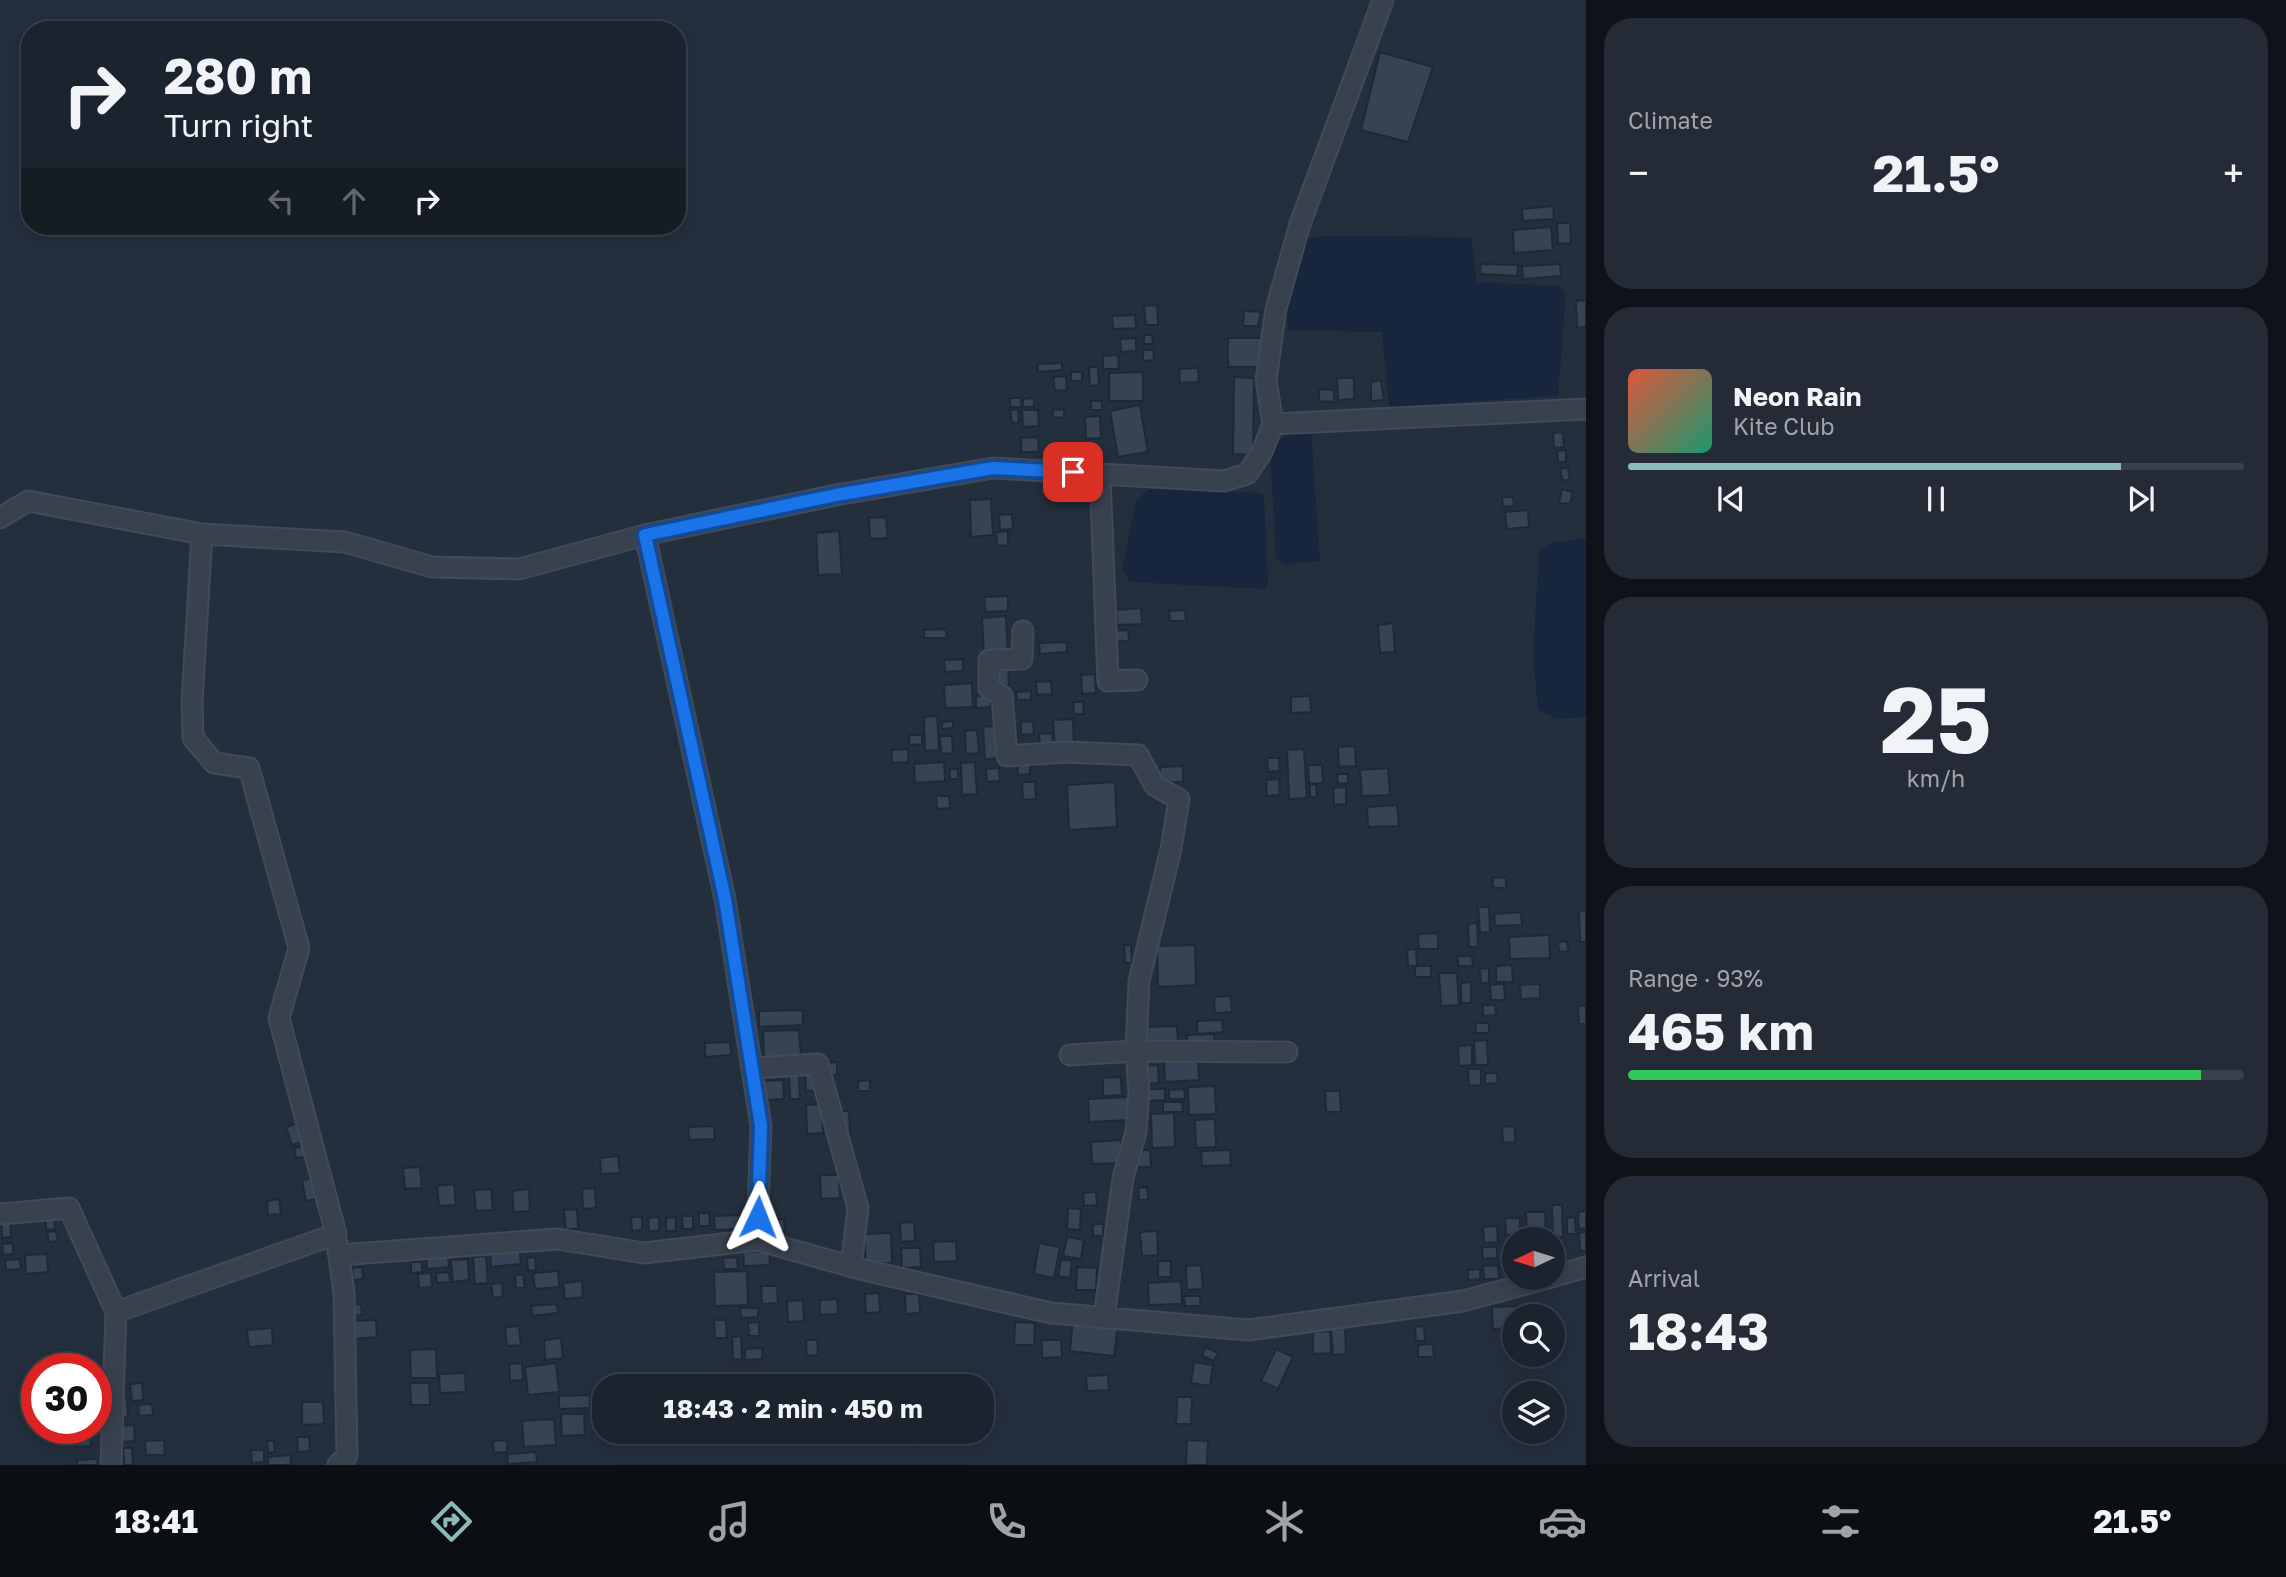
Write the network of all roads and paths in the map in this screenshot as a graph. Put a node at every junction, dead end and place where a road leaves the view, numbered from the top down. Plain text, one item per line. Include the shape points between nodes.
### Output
1 (1382, 0) edge
2 (1586, 409) edge
3 (1273, 424) junction
4 (1100, 474) junction
5 (0, 518) edge
6 (202, 534) junction
7 (645, 535) junction
8 (1023, 631) dead end
9 (1137, 680) dead end
10 (1136, 1051) junction
11 (1287, 1052) dead end
12 (1070, 1055) dead end
13 (752, 1068) junction
14 (0, 1214) edge
15 (336, 1234) junction
16 (757, 1240) junction
17 (339, 1255) junction
18 (851, 1267) junction
19 (1586, 1267) edge
20 (1565, 1273) edge
21 (1503, 1290) edge
22 (116, 1312) junction
23 (1104, 1318) junction
24 (111, 1465) edge
25 (338, 1465) edge

1 - 3 street via 1300,224 1276,309 1266,380
2 - 3 street
3 - 4 street via 1247,474 1224,481
4 - 7 street via 993,468
4 - 9 street via 1108,681
5 - 6 street via 28,501
6 - 7 street via 345,542 432,567 519,569
6 - 15 street via 193,738 214,763 250,768 299,948 279,1018
7 - 13 street via 725,899
8 - 10 street via 1022,659 989,660 989,688 1002,696 1007,756 1065,752 1138,755 1155,786 1179,799 1139,981
10 - 11 street
10 - 12 street
10 - 23 street via 1136,1132 1123,1178
13 - 16 street via 761,1126
13 - 18 street via 818,1064 858,1208
14 - 22 street via 69,1208
15 - 17 street
15 - 22 street
16 - 17 street via 645,1253 557,1239
16 - 18 street
17 - 25 street via 347,1456
18 - 23 street via 1051,1313
19 - 20 street
21 - 23 street via 1463,1301 1248,1330
22 - 24 street

